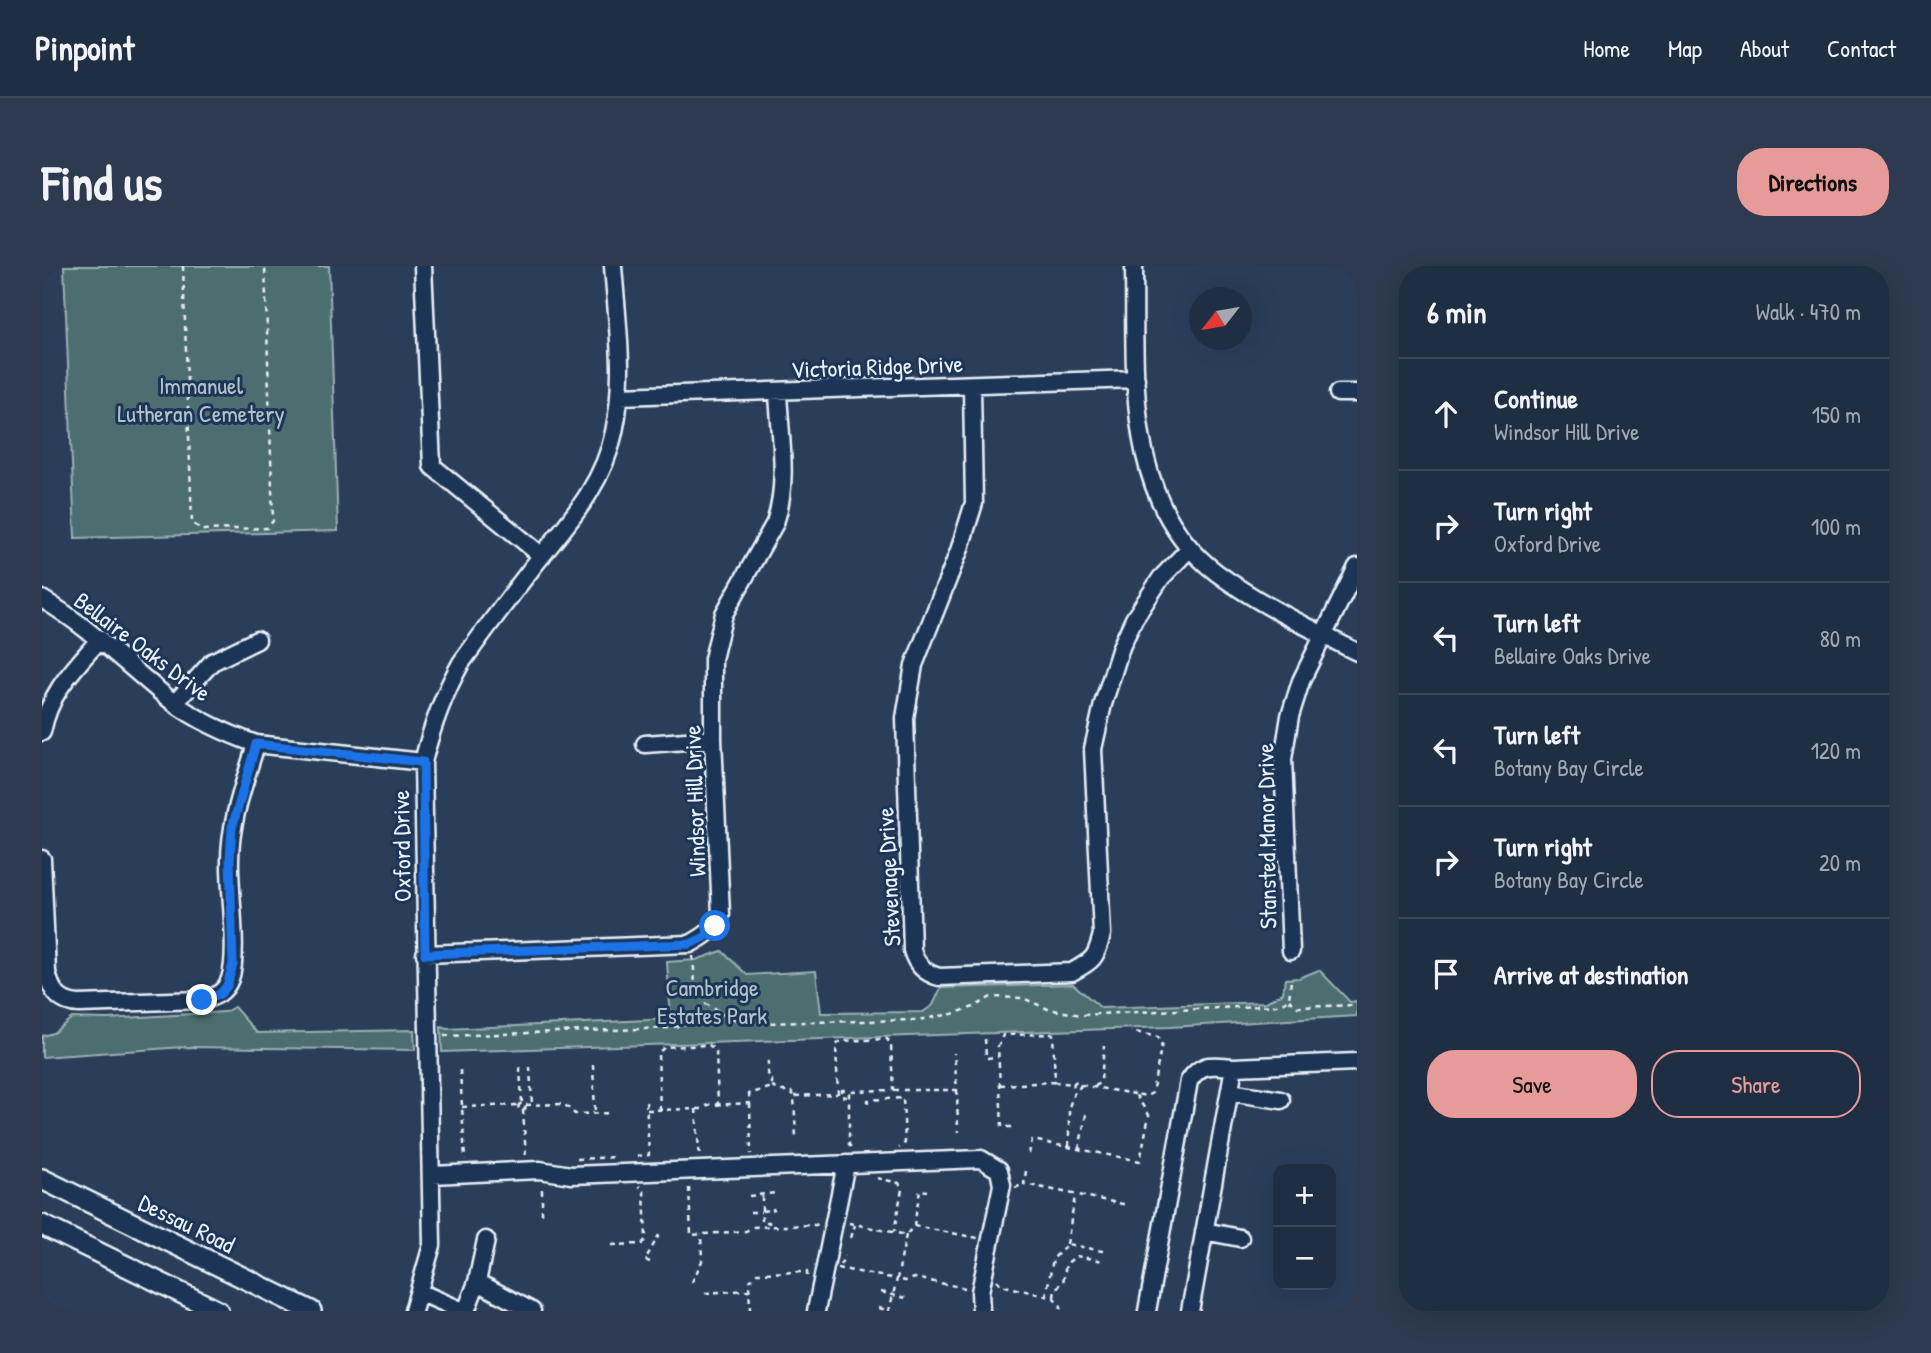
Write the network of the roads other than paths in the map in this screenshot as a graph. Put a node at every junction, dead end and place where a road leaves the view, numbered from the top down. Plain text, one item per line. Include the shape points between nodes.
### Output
1 (423, 266) edge
2 (613, 266) edge
3 (1134, 266) edge
4 (1136, 379) junction
5 (972, 386) junction
6 (778, 393) junction
7 (1338, 393) dead end
8 (1357, 393) edge
9 (619, 396) junction
10 (1191, 548) junction
11 (542, 556) junction
12 (1357, 567) edge
13 (42, 599) edge
14 (1322, 634) junction
15 (100, 639) junction
16 (257, 640) dead end
17 (1357, 652) edge
18 (175, 703) junction
19 (42, 732) edge
20 (713, 739) junction
21 (256, 744) junction
22 (645, 744) dead end
23 (423, 762) junction
24 (42, 859) edge
25 (1290, 951) dead end
26 (425, 954) junction
27 (1357, 1062) edge
28 (1234, 1067) junction
29 (1230, 1092) junction
30 (1281, 1100) dead end
31 (850, 1157) junction
32 (432, 1175) junction
33 (42, 1180) edge
34 (42, 1224) edge
35 (1204, 1231) junction
36 (1240, 1238) dead end
37 (486, 1240) dead end
38 (477, 1282) junction
39 (419, 1292) junction
40 (503, 1296) junction
41 (523, 1309) edge
42 (218, 1311) edge
43 (311, 1311) edge
44 (413, 1311) edge
45 (464, 1311) edge
46 (496, 1311) edge
47 (816, 1311) edge
48 (981, 1311) edge
49 (1147, 1311) edge
50 (1190, 1311) edge

1 - 11 street via 432,466
2 - 9 street, Oxford Drive
3 - 4 street
4 - 5 street, Victoria Ridge Drive
4 - 10 street via 1146,466 1164,509
5 - 6 street, Victoria Ridge Drive
5 - 10 street, Stevenage Drive via 974,503 914,665 905,718 912,950 930,975 1072,972 1098,953 1102,934 1093,749 1103,704 1134,618 1161,578
6 - 9 street, Victoria Ridge Drive
6 - 20 street, Windsor Hill Drive via 780,507 724,614 717,638
7 - 8 street
9 - 11 street, Oxford Drive via 614,432 597,480
10 - 14 street via 1243,591
11 - 23 street, Oxford Drive via 461,663 434,720
12 - 14 street, Stansted Manor Drive
13 - 15 street, Bellaire Oaks Drive
14 - 17 street
14 - 25 street, Stansted Manor Drive via 1290,716 1283,759
15 - 18 street, Bellaire Oaks Drive
15 - 19 street via 61,684
16 - 18 street via 212,662
18 - 21 street, Bellaire Oaks Drive
20 - 22 street
20 - 26 street, Windsor Hill Drive via 721,914 705,937 690,944
21 - 23 street, Bellaire Oaks Drive
21 - 24 street via 232,828 233,964 220,994 202,1000 79,1004 62,1000 52,989 47,972
23 - 26 street, Oxford Drive
26 - 32 street, Oxford Drive
27 - 28 street
28 - 29 street
28 - 49 street via 1203,1066 1189,1080
29 - 30 street
29 - 35 street
31 - 32 street via 571,1175 540,1170
31 - 47 street
31 - 48 street via 981,1159 999,1170 1002,1185 980,1292
32 - 39 street, Oxford Drive via 432,1245
33 - 43 main road, Dessau Road
34 - 42 main road
35 - 36 street
35 - 50 street
37 - 38 street
38 - 40 street
38 - 45 street
39 - 44 street, Oxford Drive
39 - 45 street
40 - 41 street
40 - 46 street

